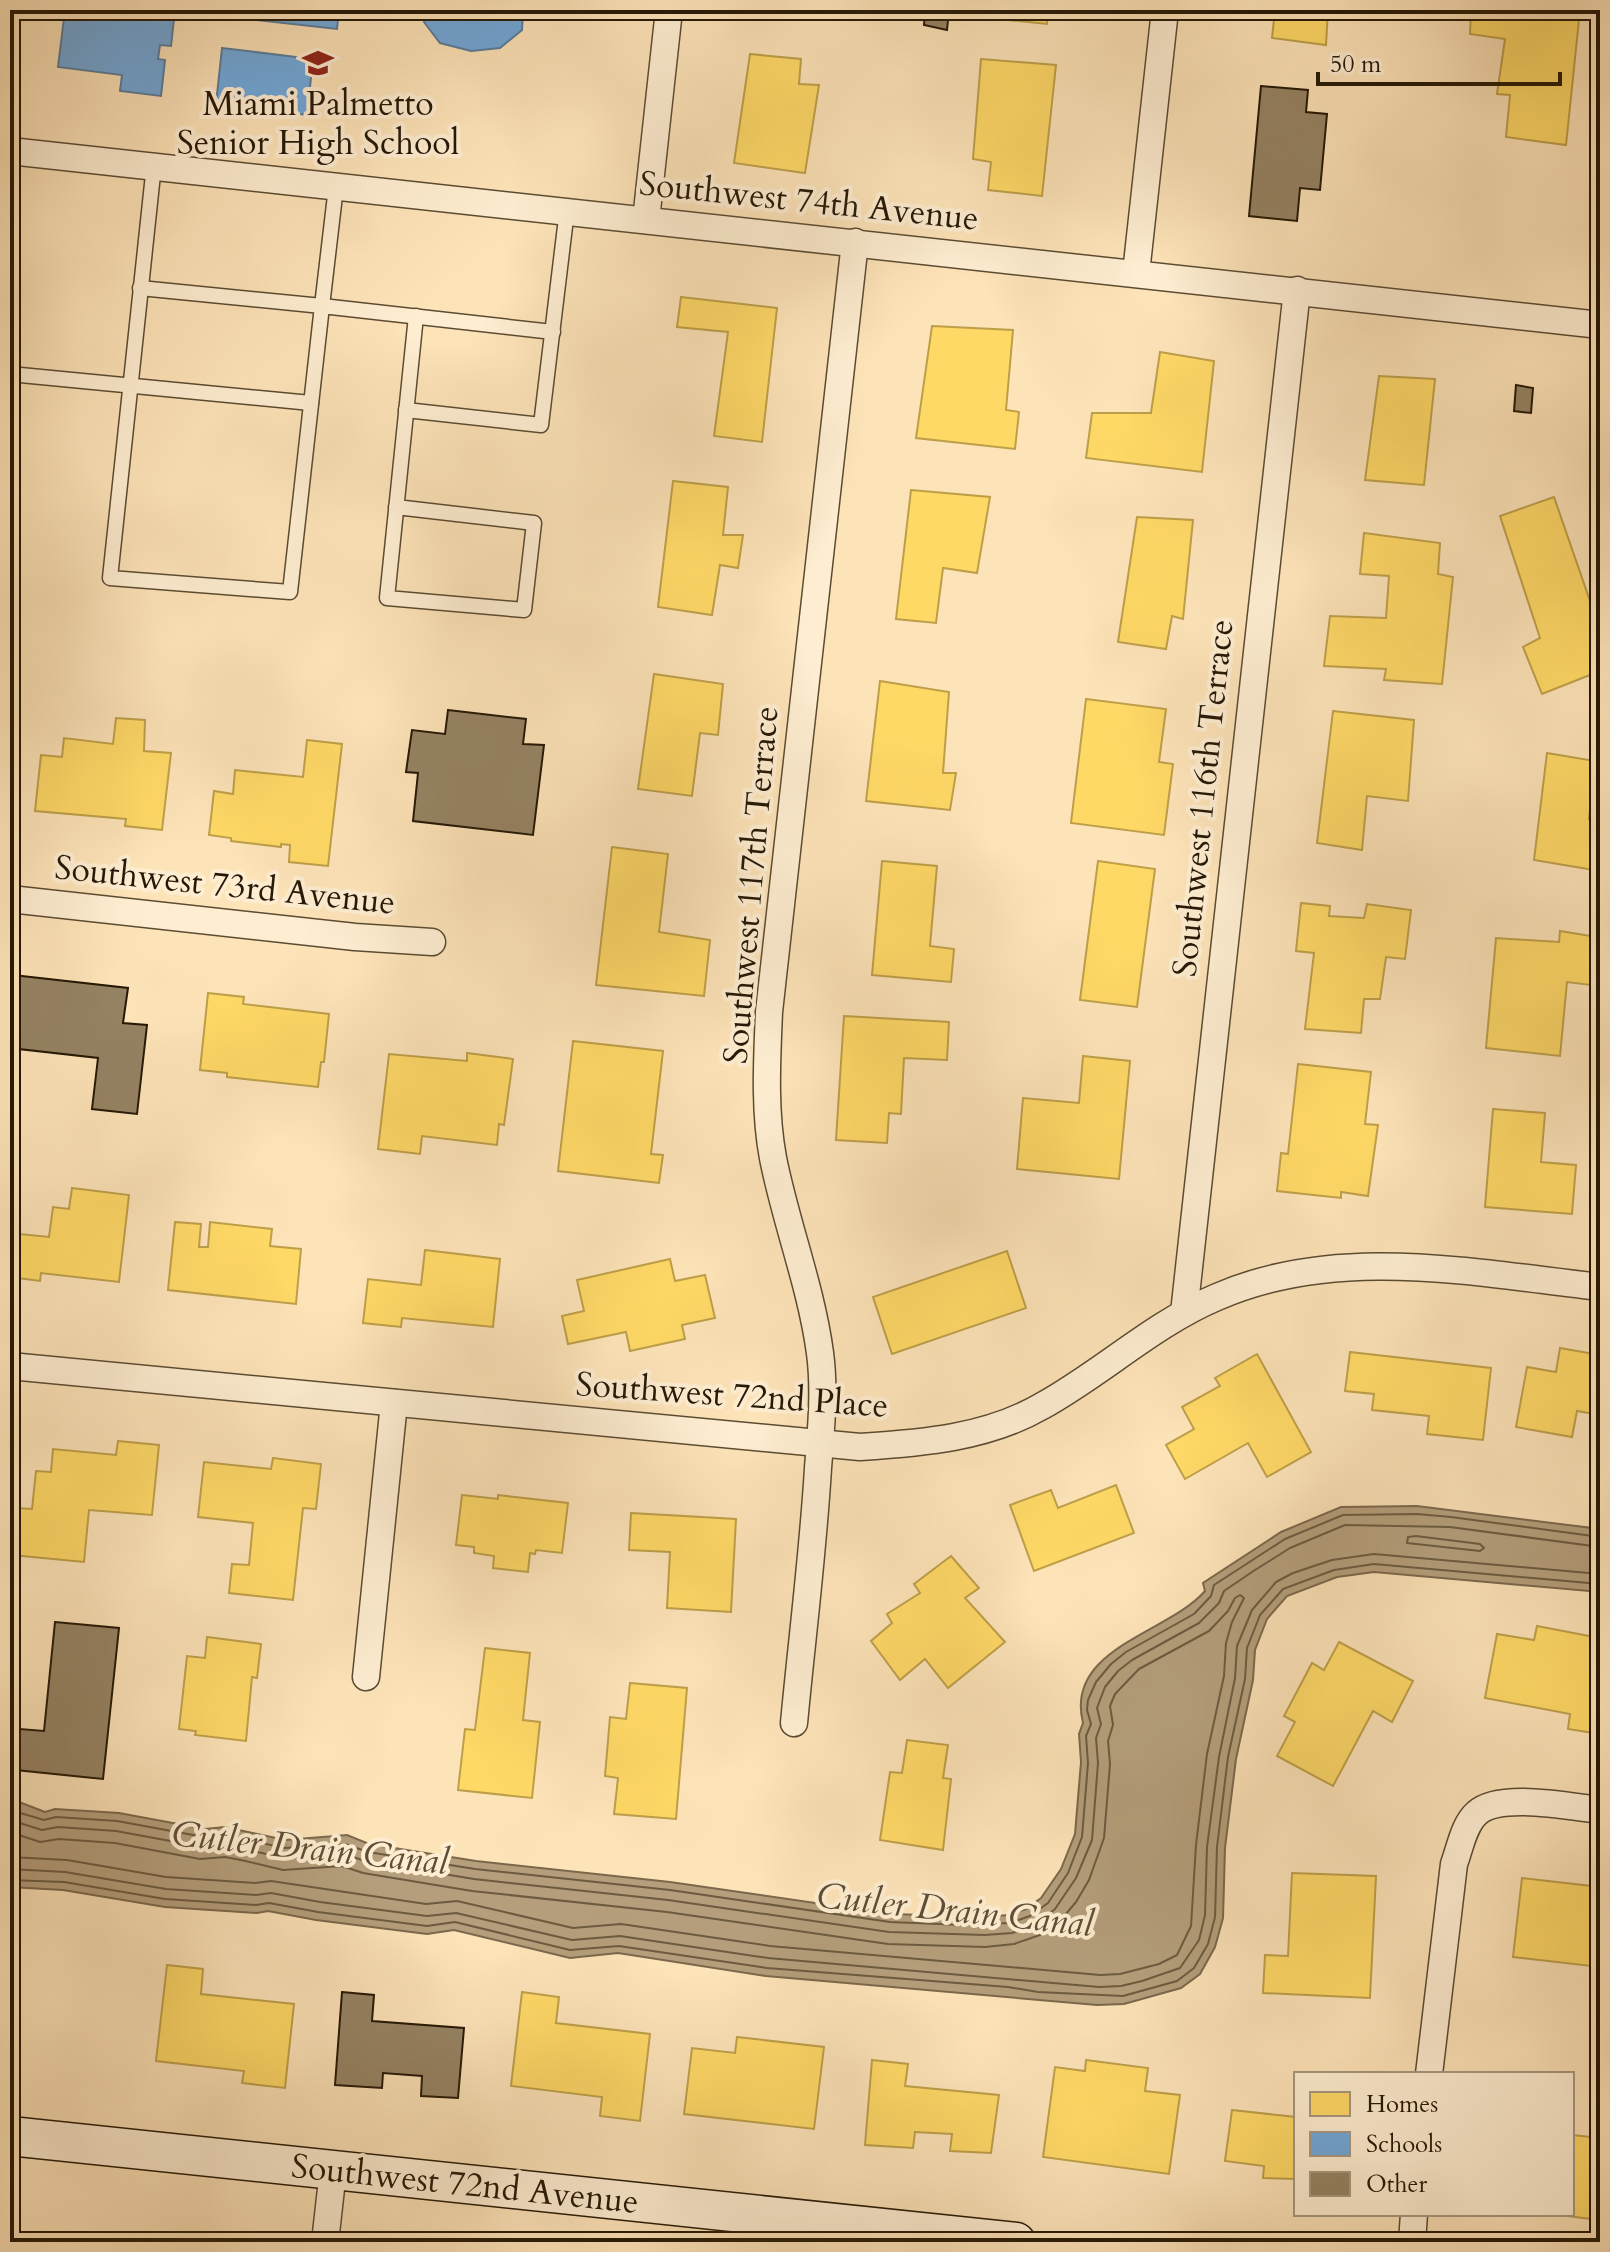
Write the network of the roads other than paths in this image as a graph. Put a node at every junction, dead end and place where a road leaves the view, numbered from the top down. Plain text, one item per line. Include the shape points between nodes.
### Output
1 (669, 10) edge
2 (1165, 10) edge
3 (10, 151) edge
4 (154, 165) junction
5 (336, 187) junction
6 (567, 210) junction
7 (646, 220) junction
8 (855, 242) junction
9 (1136, 273) junction
10 (140, 288) junction
11 (1297, 290) junction
12 (322, 306) junction
13 (416, 316) junction
14 (1600, 325) edge
15 (553, 332) junction
16 (10, 374) edge
17 (130, 386) junction
18 (311, 403) junction
19 (406, 410) junction
20 (396, 507) junction
21 (10, 899) edge
22 (432, 942) dead end
23 (1600, 1287) edge
24 (1184, 1313) junction
25 (10, 1366) edge
26 (394, 1403) junction
27 (820, 1444) junction
28 (366, 1677) dead end
29 (794, 1723) dead end
30 (1600, 1810) edge
31 (1429, 2072) edge
32 (10, 2136) edge
33 (333, 2171) junction
34 (1414, 2216) edge
35 (762, 2228) edge
36 (325, 2242) edge
37 (1016, 2242) edge
38 (1412, 2242) edge

1 - 7 street
2 - 9 street
3 - 4 street, Southwest 74th Avenue
4 - 5 street, Southwest 74th Avenue
4 - 10 lane
5 - 6 street, Southwest 74th Avenue
5 - 12 lane
6 - 7 street, Southwest 74th Avenue
6 - 15 lane
7 - 8 street, Southwest 74th Avenue
8 - 9 street, Southwest 74th Avenue
8 - 27 street, Southwest 117th Terrace via 767,1057 772,1154 820,1356
9 - 11 street, Southwest 74th Avenue
10 - 12 lane
10 - 17 lane
11 - 14 street, Southwest 74th Avenue
11 - 24 street, Southwest 116th Terrace
12 - 13 lane
12 - 18 lane
13 - 15 lane
13 - 19 lane
15 - 19 lane via 541,425
16 - 17 lane
17 - 18 lane
17 - 18 lane via 110,578 290,592
19 - 20 lane
20 - 20 lane via 387,598 524,610 534,523
21 - 22 street, Southwest 73rd Avenue
23 - 24 street, Southwest 72nd Place via 1421,1267 1342,1267 1245,1286
24 - 27 street, Southwest 72nd Place via 1040,1408 999,1425 923,1443
25 - 26 street, Southwest 72nd Place
26 - 27 street, Southwest 72nd Place
26 - 28 street
27 - 29 street, Southwest 117th Terrace
30 - 31 street via 1529,1802 1499,1803 1477,1812 1454,1864
32 - 33 street, Southwest 72nd Avenue
33 - 35 street, Southwest 72nd Avenue
33 - 36 street
34 - 38 street
35 - 37 street, Southwest 72nd Avenue

